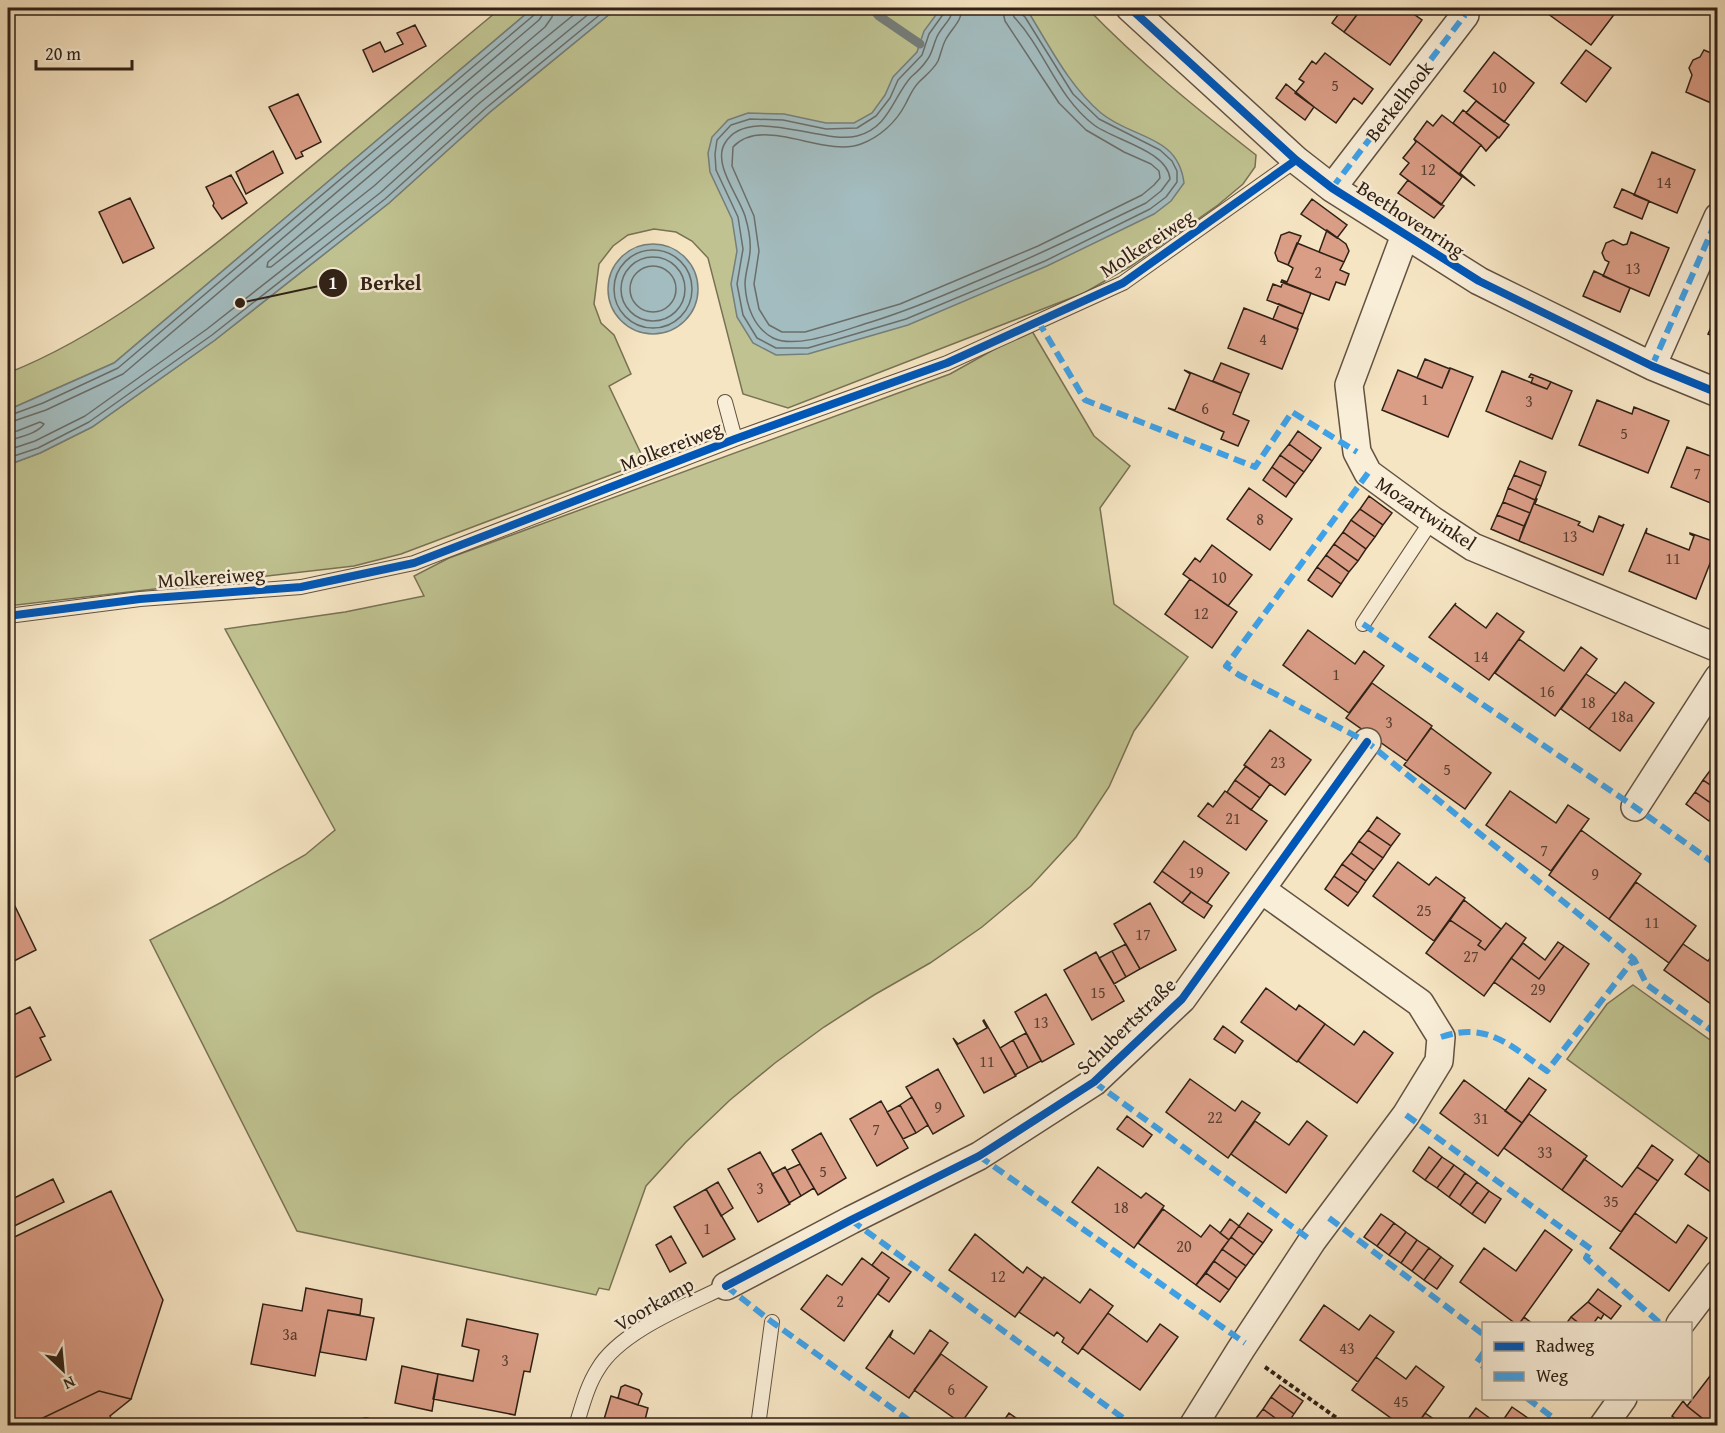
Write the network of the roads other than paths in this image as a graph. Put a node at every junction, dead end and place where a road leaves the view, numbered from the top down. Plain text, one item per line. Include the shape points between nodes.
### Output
1 (1130, 8) edge
2 (1465, 15) dead end
3 (1296, 160) junction
4 (1332, 188) junction
5 (1718, 217) edge
6 (1405, 235) junction
7 (1652, 366) junction
8 (1718, 393) edge
9 (724, 402) dead end
10 (735, 439) junction
11 (1432, 520) junction
12 (8, 616) edge
13 (1363, 624) dead end
14 (1718, 648) edge
15 (1718, 678) edge
16 (1367, 742) dead end
17 (1635, 807) dead end
18 (1262, 890) junction
19 (1718, 1274) edge
20 (726, 1286) joint
21 (772, 1322) dead end
22 (1681, 1322) edge
23 (1622, 1400) edge
24 (576, 1425) edge
25 (758, 1425) edge
26 (1193, 1425) edge
27 (1603, 1425) edge

1 - 3 street, Beethovenring
2 - 4 street, Berkelhook
3 - 4 street, Beethovenring
3 - 10 lane, Molkereiweg via 1123,283 947,363
4 - 6 street, Beethovenring
5 - 7 street
6 - 7 street, Beethovenring via 1479,281
6 - 11 street, Mozartwinkel via 1349,385 1356,452 1368,473
7 - 8 street, Beethovenring
9 - 10 lane
10 - 12 lane, Molkereiweg via 414,563 302,586 140,599
11 - 13 lane
11 - 14 street, Mozartwinkel via 1473,547
15 - 17 street
16 - 18 street, Schubertstraße
18 - 20 street, Schubertstraße via 1182,999 1094,1082 979,1156
18 - 26 street via 1420,1003 1441,1037 1440,1061 1240,1349
19 - 22 street
20 - 24 lane, Voorkamp via 653,1322 617,1348 598,1368
21 - 25 lane
23 - 27 street

